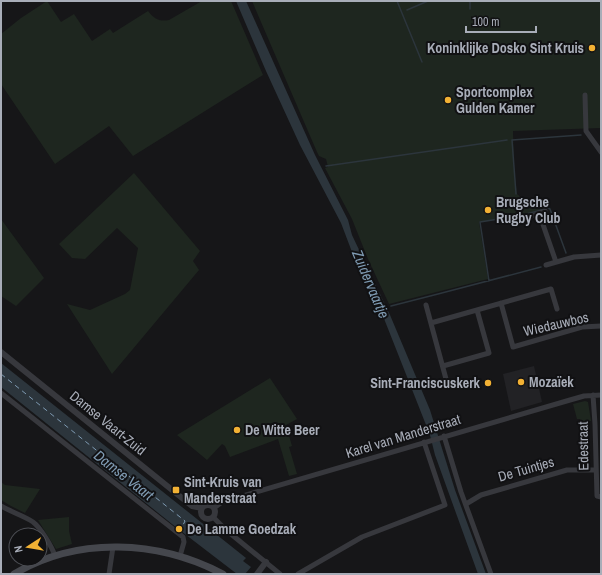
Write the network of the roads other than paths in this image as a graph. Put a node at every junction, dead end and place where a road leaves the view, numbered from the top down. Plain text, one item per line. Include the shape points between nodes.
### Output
1 (585, 95) dead end
2 (601, 152) edge
3 (532, 216) dead end
4 (601, 255) edge
5 (556, 262) junction
6 (546, 265) dead end
7 (501, 303) junction
8 (426, 306) dead end
9 (556, 309) dead end
10 (477, 310) junction
11 (431, 323) junction
12 (601, 326) edge
13 (1, 352) edge
14 (443, 366) junction
15 (446, 379) dead end
16 (1, 392) edge
17 (593, 395) junction
18 (601, 395) edge
19 (444, 436) junction
20 (426, 441) junction
21 (596, 470) junction
22 (599, 497) edge
23 (466, 504) junction
24 (1, 506) edge
25 (202, 508) junction
26 (214, 508) junction
27 (213, 517) junction
28 (112, 547) junction
29 (55, 556) junction
30 (180, 556) junction
31 (266, 562) junction
32 (14, 574) edge
33 (110, 574) edge
34 (223, 574) edge
35 (256, 574) edge
36 (280, 574) edge
37 (298, 574) edge
38 (491, 574) edge

1 - 2 street via 586,131
3 - 5 street via 542,212
4 - 5 street
5 - 6 street
7 - 9 street, Wiedauwbos via 551,289
7 - 10 street, Wiedauwbos
7 - 12 street, Wiedauwbos via 513,347 582,327
8 - 11 street
10 - 11 street, Wiedauwbos
10 - 14 street via 489,353
11 - 14 street
13 - 25 street, Damse Vaart-Zuid via 192,506
14 - 15 street
16 - 30 street via 182,537 184,542
17 - 18 street, Karel van Manderstraat
17 - 19 street, Karel van Manderstraat
17 - 21 street, Edestraat
19 - 20 street, Karel van Manderstraat
19 - 23 street
20 - 26 street, Karel van Manderstraat via 222,502
20 - 37 street via 445,505 362,537
21 - 22 street, Edestraat
21 - 23 street, De Tuintjes via 567,470 481,495
23 - 38 street
24 - 29 street via 37,525
25 - 26 street via 208,505
25 - 27 street via 205,517
26 - 27 street
27 - 31 street
28 - 29 main road via 84,549
28 - 30 main road via 152,549
28 - 33 street
29 - 32 main road
30 - 34 main road
31 - 35 street
31 - 36 street

